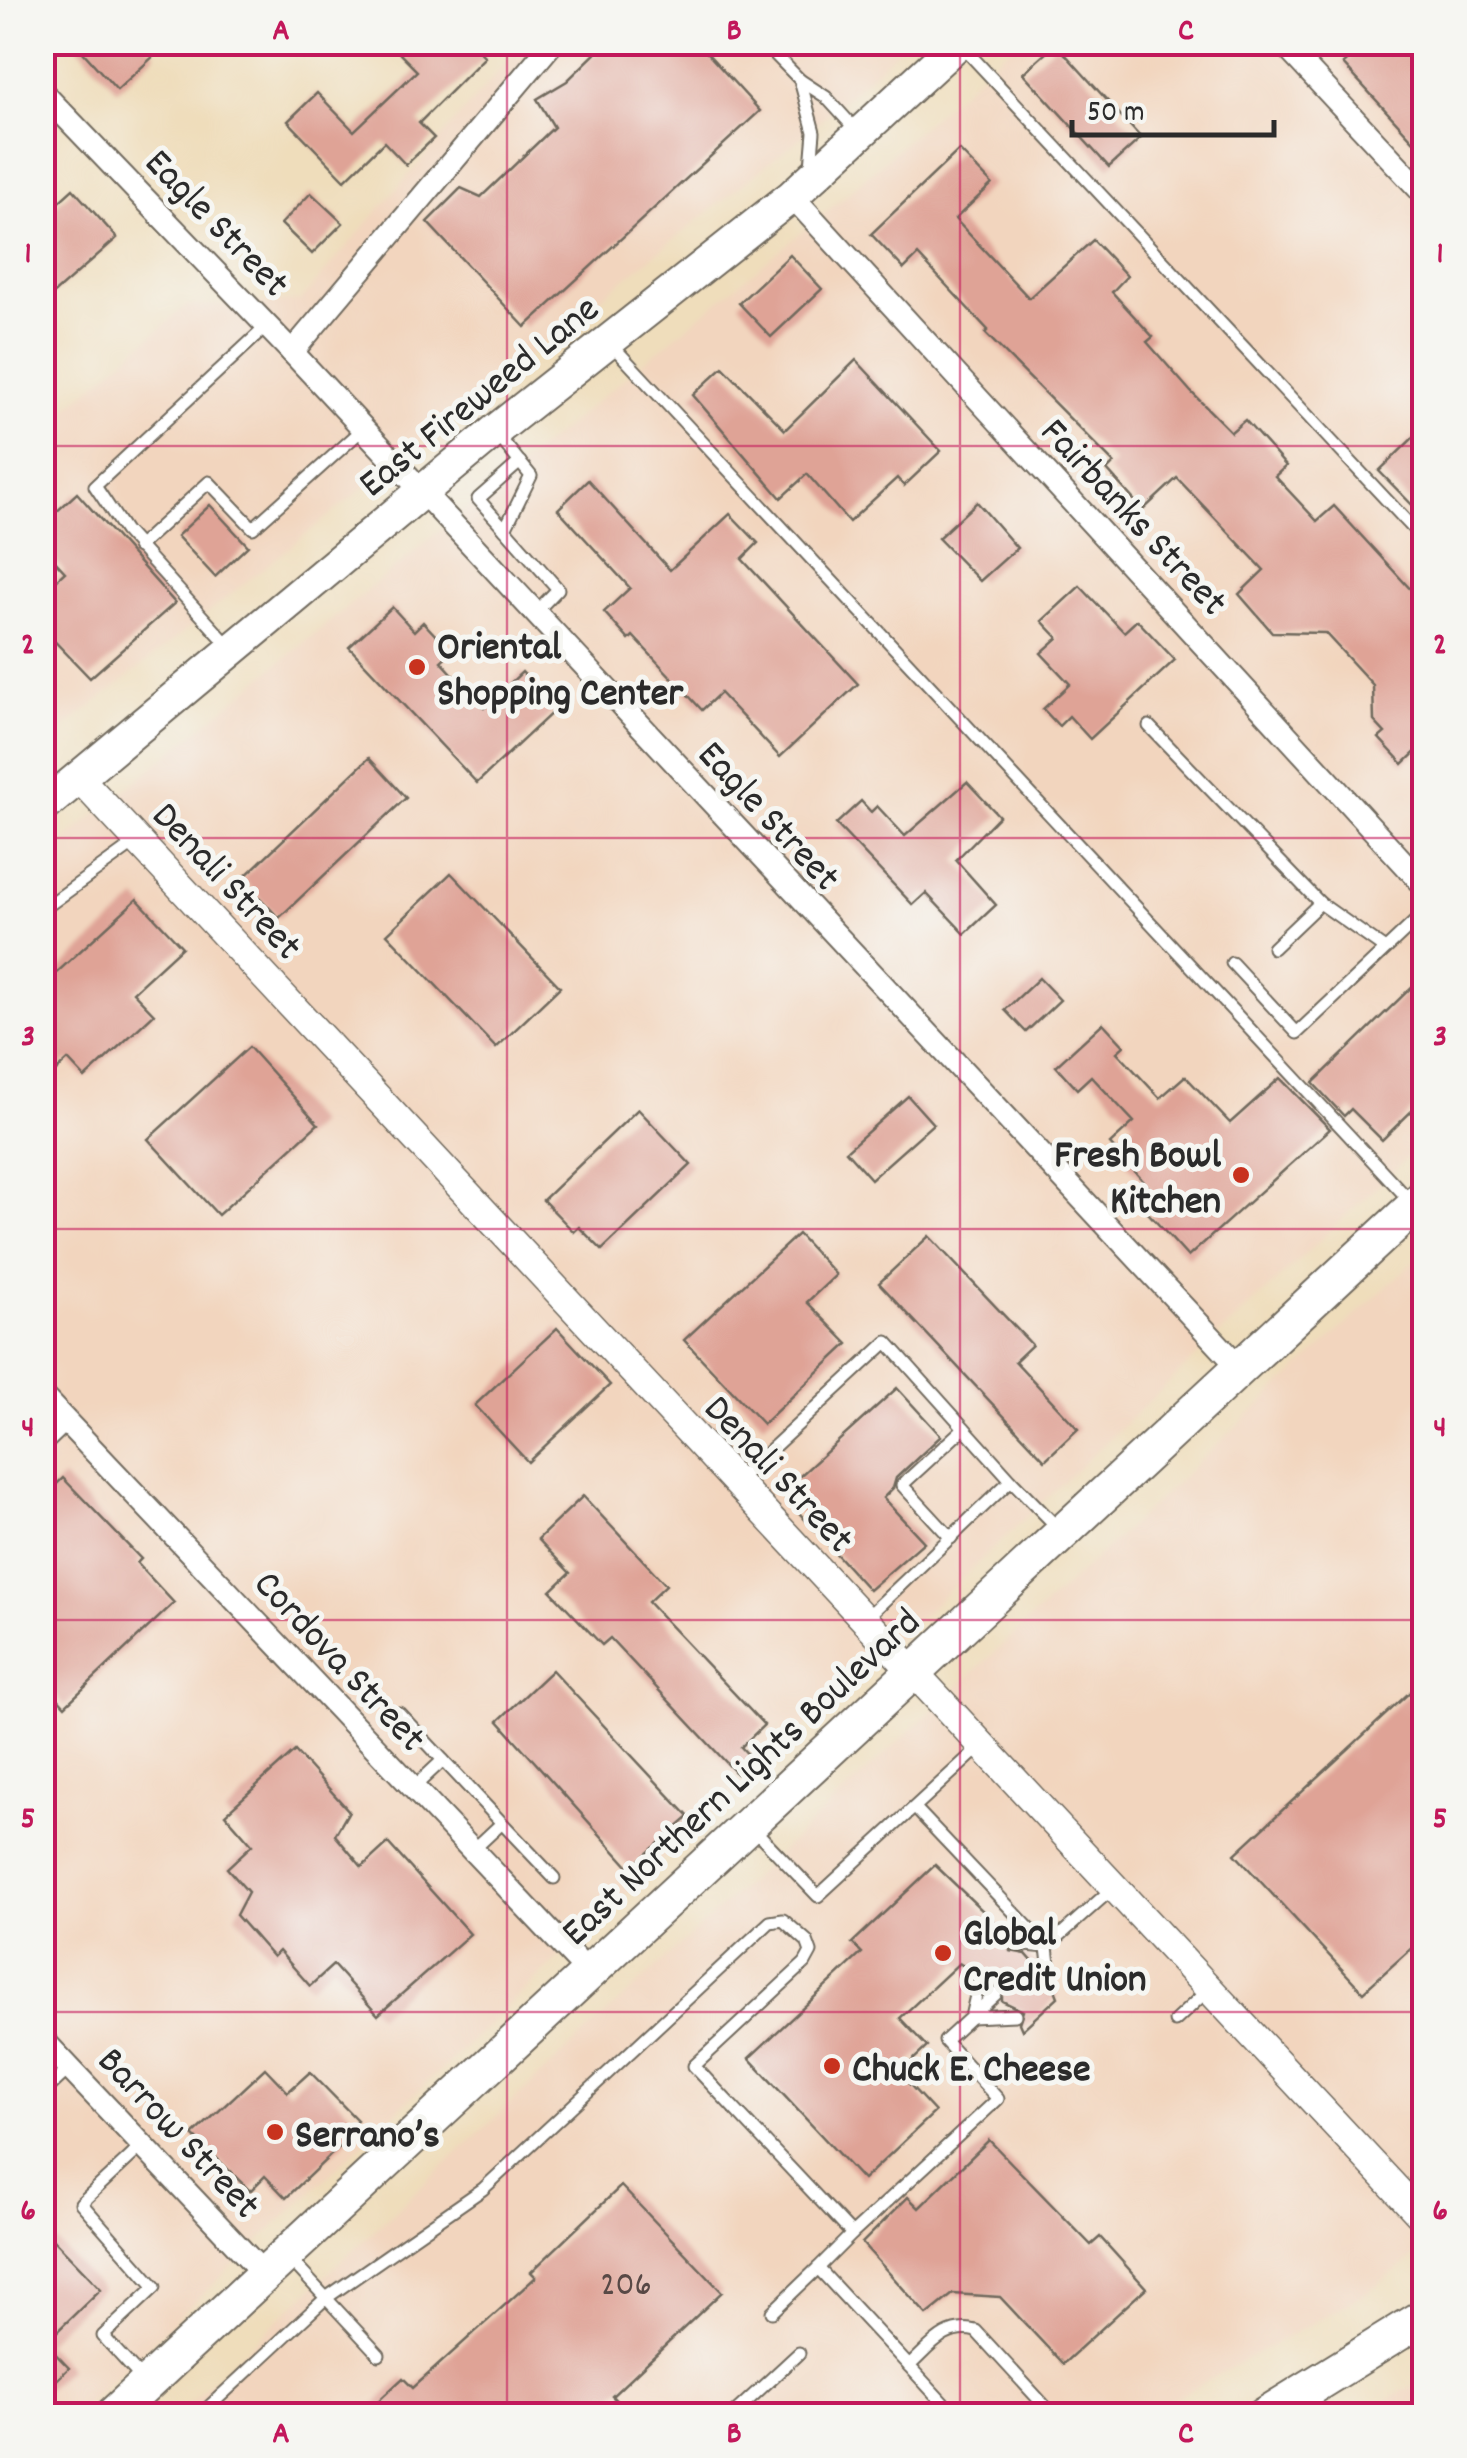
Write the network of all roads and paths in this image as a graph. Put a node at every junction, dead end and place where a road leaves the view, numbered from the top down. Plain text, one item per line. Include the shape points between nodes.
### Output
1 (553, 42) edge
2 (763, 42) edge
3 (1282, 42) edge
4 (959, 43) edge
5 (800, 80) junction
6 (45, 101) edge
7 (860, 134) junction
8 (800, 189) junction
9 (1424, 194) edge
10 (268, 326) junction
11 (610, 342) junction
12 (292, 352) junction
13 (363, 429) junction
14 (495, 431) junction
15 (520, 462) junction
16 (420, 492) junction
17 (505, 529) junction
18 (1424, 540) edge
19 (138, 546) junction
20 (533, 615) junction
21 (231, 648) junction
22 (1149, 726) dead end
23 (80, 779) junction
24 (42, 808) edge
25 (138, 840) junction
26 (1424, 885) edge
27 (1320, 903) junction
28 (42, 910) edge
29 (1424, 913) edge
30 (1273, 948) dead end
31 (1385, 949) junction
32 (1232, 962) dead end
33 (1420, 1202) edge
34 (1240, 1368) junction
35 (42, 1396) edge
36 (64, 1420) junction
37 (964, 1428) junction
38 (42, 1441) edge
39 (1010, 1480) junction
40 (736, 1482) junction
41 (1062, 1532) junction
42 (951, 1538) junction
43 (864, 1620) junction
44 (912, 1671) junction
45 (399, 1713) dead end
46 (982, 1746) junction
47 (443, 1760) junction
48 (413, 1788) junction
49 (916, 1808) junction
50 (502, 1824) junction
51 (748, 1824) junction
52 (472, 1851) junction
53 (554, 1878) dead end
54 (1114, 1887) junction
55 (1016, 1944) dead end
56 (1047, 1948) junction
57 (1032, 1961) dead end
58 (588, 1972) junction
59 (980, 1978) dead end
60 (1051, 1981) dead end
61 (1209, 1989) junction
62 (996, 1994) dead end
63 (1015, 2015) dead end
64 (971, 2017) junction
65 (1174, 2020) dead end
66 (42, 2039) edge
67 (70, 2068) junction
68 (42, 2094) edge
69 (143, 2146) junction
70 (1424, 2220) edge
71 (852, 2234) junction
72 (275, 2264) junction
73 (818, 2268) junction
74 (326, 2298) junction
75 (772, 2312) dead end
76 (1424, 2318) edge
77 (799, 2353) dead end
78 (378, 2355) dead end
79 (909, 2366) junction
80 (146, 2384) junction
81 (112, 2416) edge
82 (199, 2416) edge
83 (731, 2416) edge
84 (955, 2416) edge
85 (1054, 2416) edge
86 (1264, 2416) edge

1 - 12 street
2 - 5 lane
3 - 9 street
4 - 7 main road, East Fireweed Lane
4 - 18 lane
5 - 7 lane via 826,96
5 - 8 lane via 814,132
6 - 10 street, Eagle Street
7 - 8 main road, East Fireweed Lane
8 - 11 main road, East Fireweed Lane
8 - 26 street, Fairbanks Street
10 - 12 street, Eagle Street
10 - 19 lane via 95,486
11 - 14 main road, East Fireweed Lane
11 - 33 lane
12 - 13 street, Eagle Street
13 - 16 street, Eagle Street
13 - 19 lane via 253,528 209,482
14 - 15 lane
14 - 16 main road, East Fireweed Lane
15 - 17 lane via 531,476
15 - 17 lane via 478,499
16 - 20 street, Eagle Street
16 - 21 main road, East Fireweed Lane
17 - 20 lane via 558,589
19 - 21 lane
20 - 34 street, Eagle Street
21 - 23 main road, East Fireweed Lane
22 - 27 lane
23 - 24 main road, East Fireweed Lane
23 - 25 street, Denali Street
25 - 28 lane
25 - 40 street, Denali Street
27 - 30 lane
27 - 31 lane
29 - 31 lane
31 - 32 lane via 1297,1033
33 - 34 main road, East Northern Lights Boulevard
34 - 41 main road, East Northern Lights Boulevard
35 - 36 street, Cordova Street
36 - 38 street
36 - 48 street, Cordova Street
37 - 39 lane
37 - 40 lane via 887,1342
37 - 42 lane via 902,1485
39 - 41 lane
39 - 42 lane
40 - 43 street, Denali Street
41 - 44 main road, East Northern Lights Boulevard
42 - 43 lane
43 - 44 street, Denali Street
44 - 46 street, Denali Street
44 - 51 main road, East Northern Lights Boulevard
45 - 47 lane
46 - 49 lane
46 - 54 street, Denali Street
47 - 48 lane
47 - 50 lane
48 - 52 street, Cordova Street
49 - 51 lane via 818,1896
49 - 56 lane
50 - 52 lane
50 - 53 lane
51 - 58 main road, East Northern Lights Boulevard
52 - 58 street, Cordova Street
54 - 56 lane
54 - 61 street, Denali Street
55 - 56 lane
56 - 57 lane
56 - 60 lane
58 - 72 main road, East Northern Lights Boulevard
59 - 64 lane
61 - 65 lane
61 - 70 street, Denali Street
62 - 64 lane
63 - 64 lane
64 - 71 lane via 945,2041 998,2099
66 - 67 street, Barrow Street
67 - 68 lane
67 - 69 street, Barrow Street
69 - 72 street, Barrow Street
69 - 80 lane via 80,2202 156,2287 103,2336
71 - 73 lane
71 - 74 lane via 694,2066 811,1952 791,1923 770,1922 484,2189
72 - 74 lane
72 - 80 main road, East Northern Lights Boulevard
73 - 75 lane
73 - 79 lane
74 - 78 lane
74 - 82 lane
76 - 86 main road
77 - 83 lane
79 - 84 lane
79 - 85 lane via 949,2330 976,2331
80 - 81 main road, East Northern Lights Boulevard

